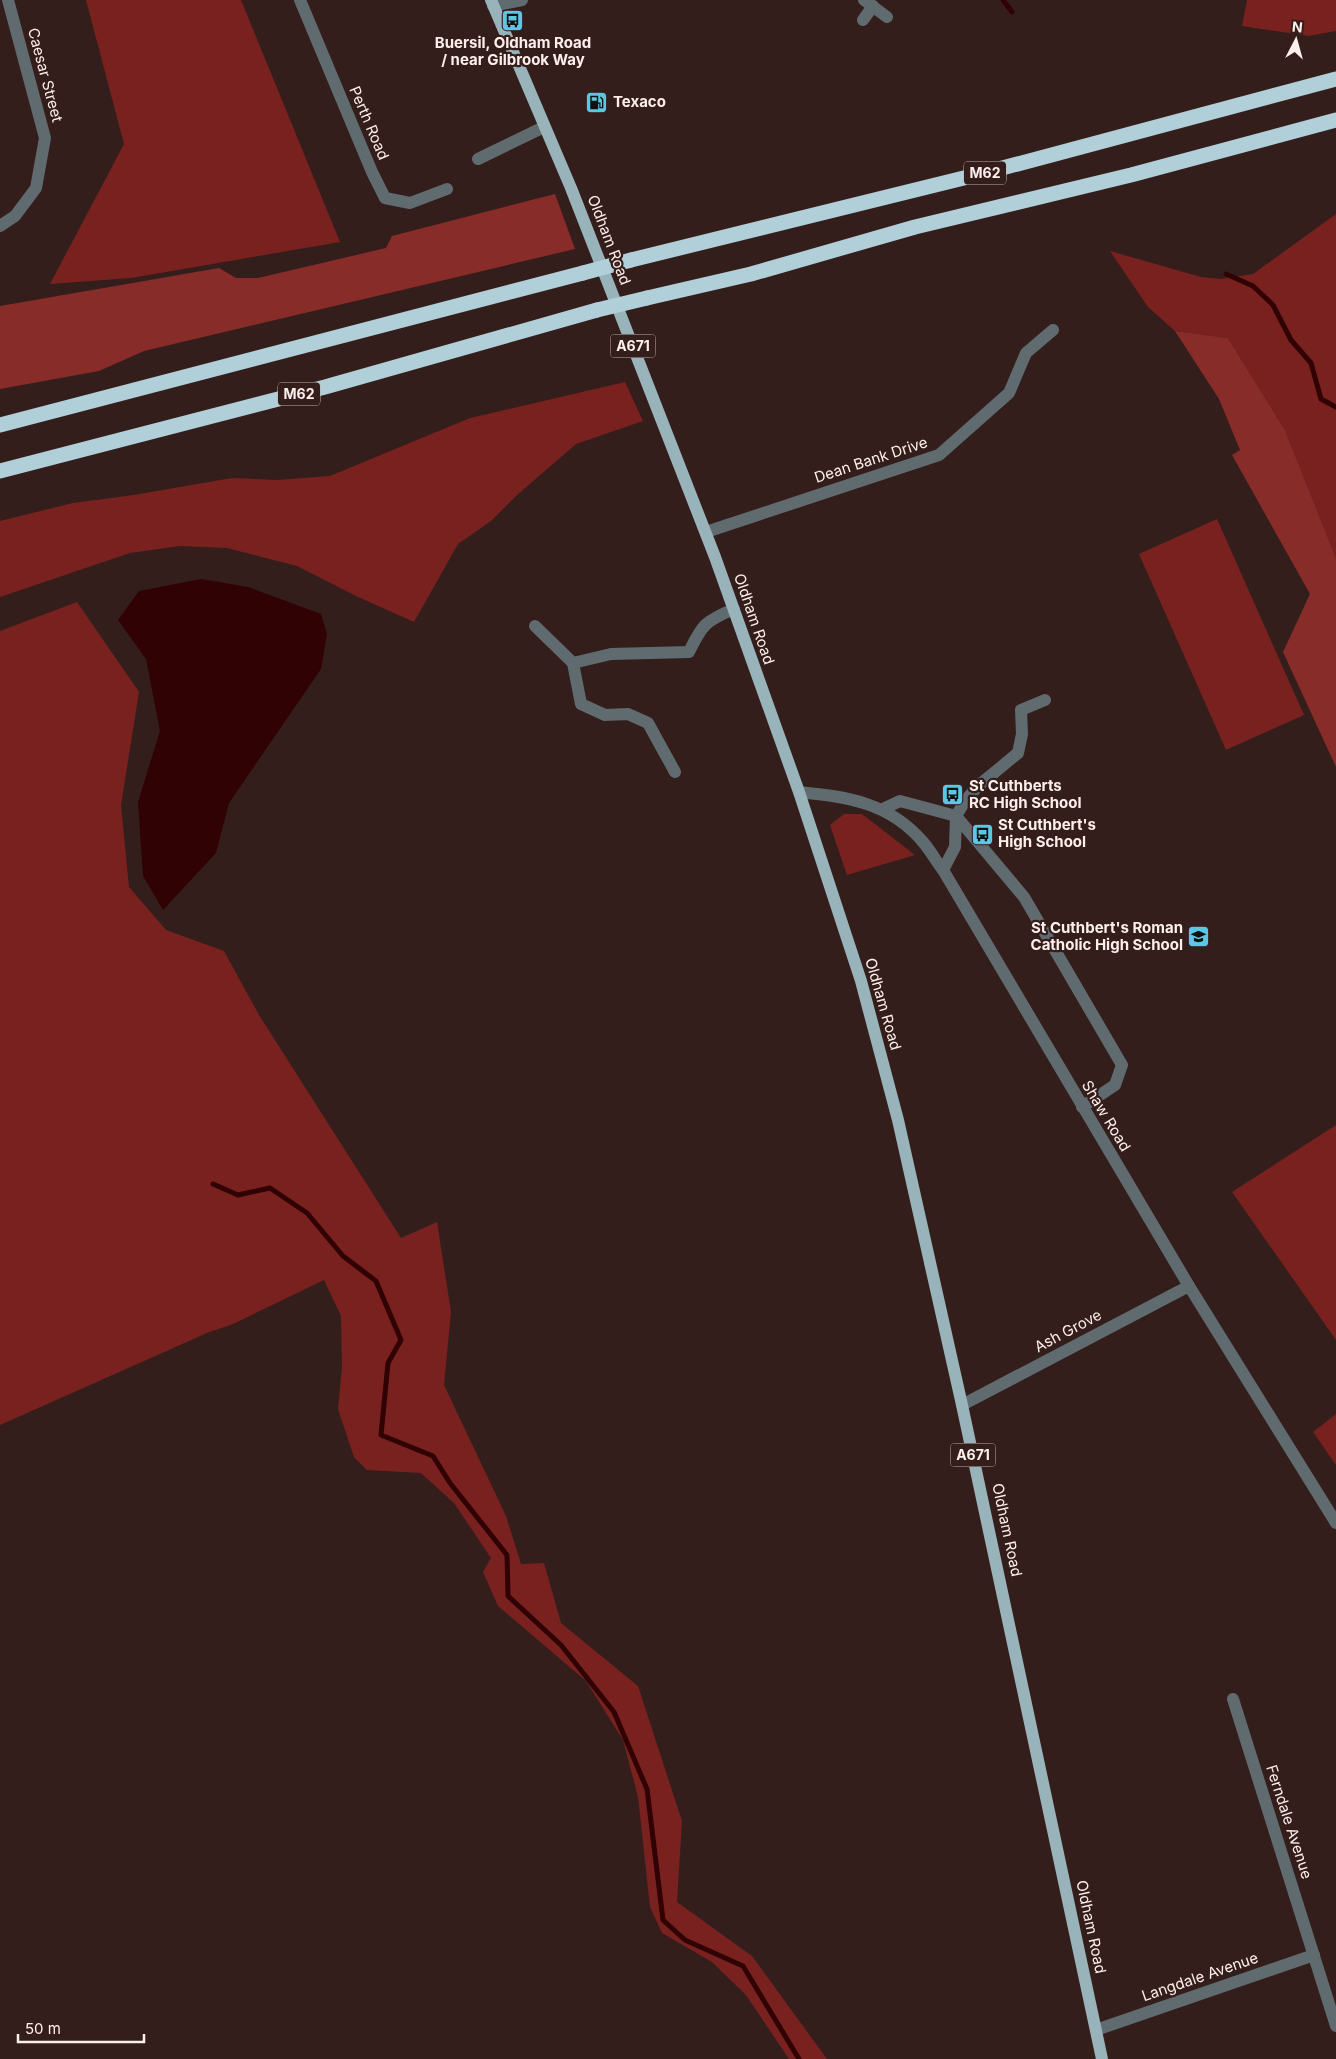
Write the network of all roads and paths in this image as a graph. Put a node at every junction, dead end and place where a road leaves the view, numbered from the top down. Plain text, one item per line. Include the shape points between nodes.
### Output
1 (8, 0) edge
2 (300, 0) edge
3 (522, 0) edge
4 (492, 3) edge
5 (868, 3) edge
6 (887, 17) dead end
7 (863, 20) dead end
8 (1336, 79) edge
9 (1336, 120) edge
10 (544, 127) junction
11 (478, 159) dead end
12 (447, 189) dead end
13 (0, 226) edge
14 (1053, 330) dead end
15 (0, 425) edge
16 (0, 471) edge
17 (706, 532) junction
18 (734, 609) junction
19 (535, 626) dead end
20 (573, 663) junction
21 (1045, 700) dead end
22 (675, 772) dead end
23 (799, 792) junction
24 (883, 809) junction
25 (956, 816) junction
26 (943, 870) junction
27 (1082, 1107) junction
28 (1189, 1286) junction
29 (962, 1405) junction
30 (1336, 1523) edge
31 (1233, 1699) dead end
32 (1314, 1955) junction
33 (1336, 2026) edge
34 (1096, 2030) junction
35 (1102, 2059) edge

1 - 13 street, Caesar Street via 45,138 36,188 15,216
2 - 12 street, Perth Road via 385,198 410,203
3 - 4 street
4 - 10 main road, Oldham Road / A671
5 - 6 street
5 - 7 street
8 - 15 highway, M62, bridge via 980,174 631,260
9 - 16 highway, M62, bridge via 1131,175 915,227 751,274 597,310 326,387
10 - 11 street
10 - 17 main road, Oldham Road / A671
14 - 17 street, Dean Bank Drive via 1026,353 1009,393 939,455
17 - 18 main road, Oldham Road / A671
18 - 20 street via 710,619 689,652 611,654
18 - 23 main road, Oldham Road / A671
19 - 20 street
20 - 22 street via 581,704 605,715 628,714 648,723
21 - 25 street via 1021,710 1022,734 1018,753 978,786
23 - 24 street, Shaw Road via 843,797
23 - 29 main road, Oldham Road / A671 via 864,991 898,1120
24 - 25 street via 900,801
24 - 26 street, Shaw Road via 902,821 923,842
25 - 26 street via 955,847
25 - 27 street via 1024,897 1122,1065 1115,1085
26 - 27 street, Shaw Road
27 - 28 street, Shaw Road
28 - 29 street, Ash Grove
28 - 30 street, Shaw Road
29 - 34 main road, Oldham Road / A671
31 - 32 street, Ferndale Avenue
32 - 33 street, Ferndale Avenue
32 - 34 street, Langdale Avenue
34 - 35 main road, Oldham Road / A671

